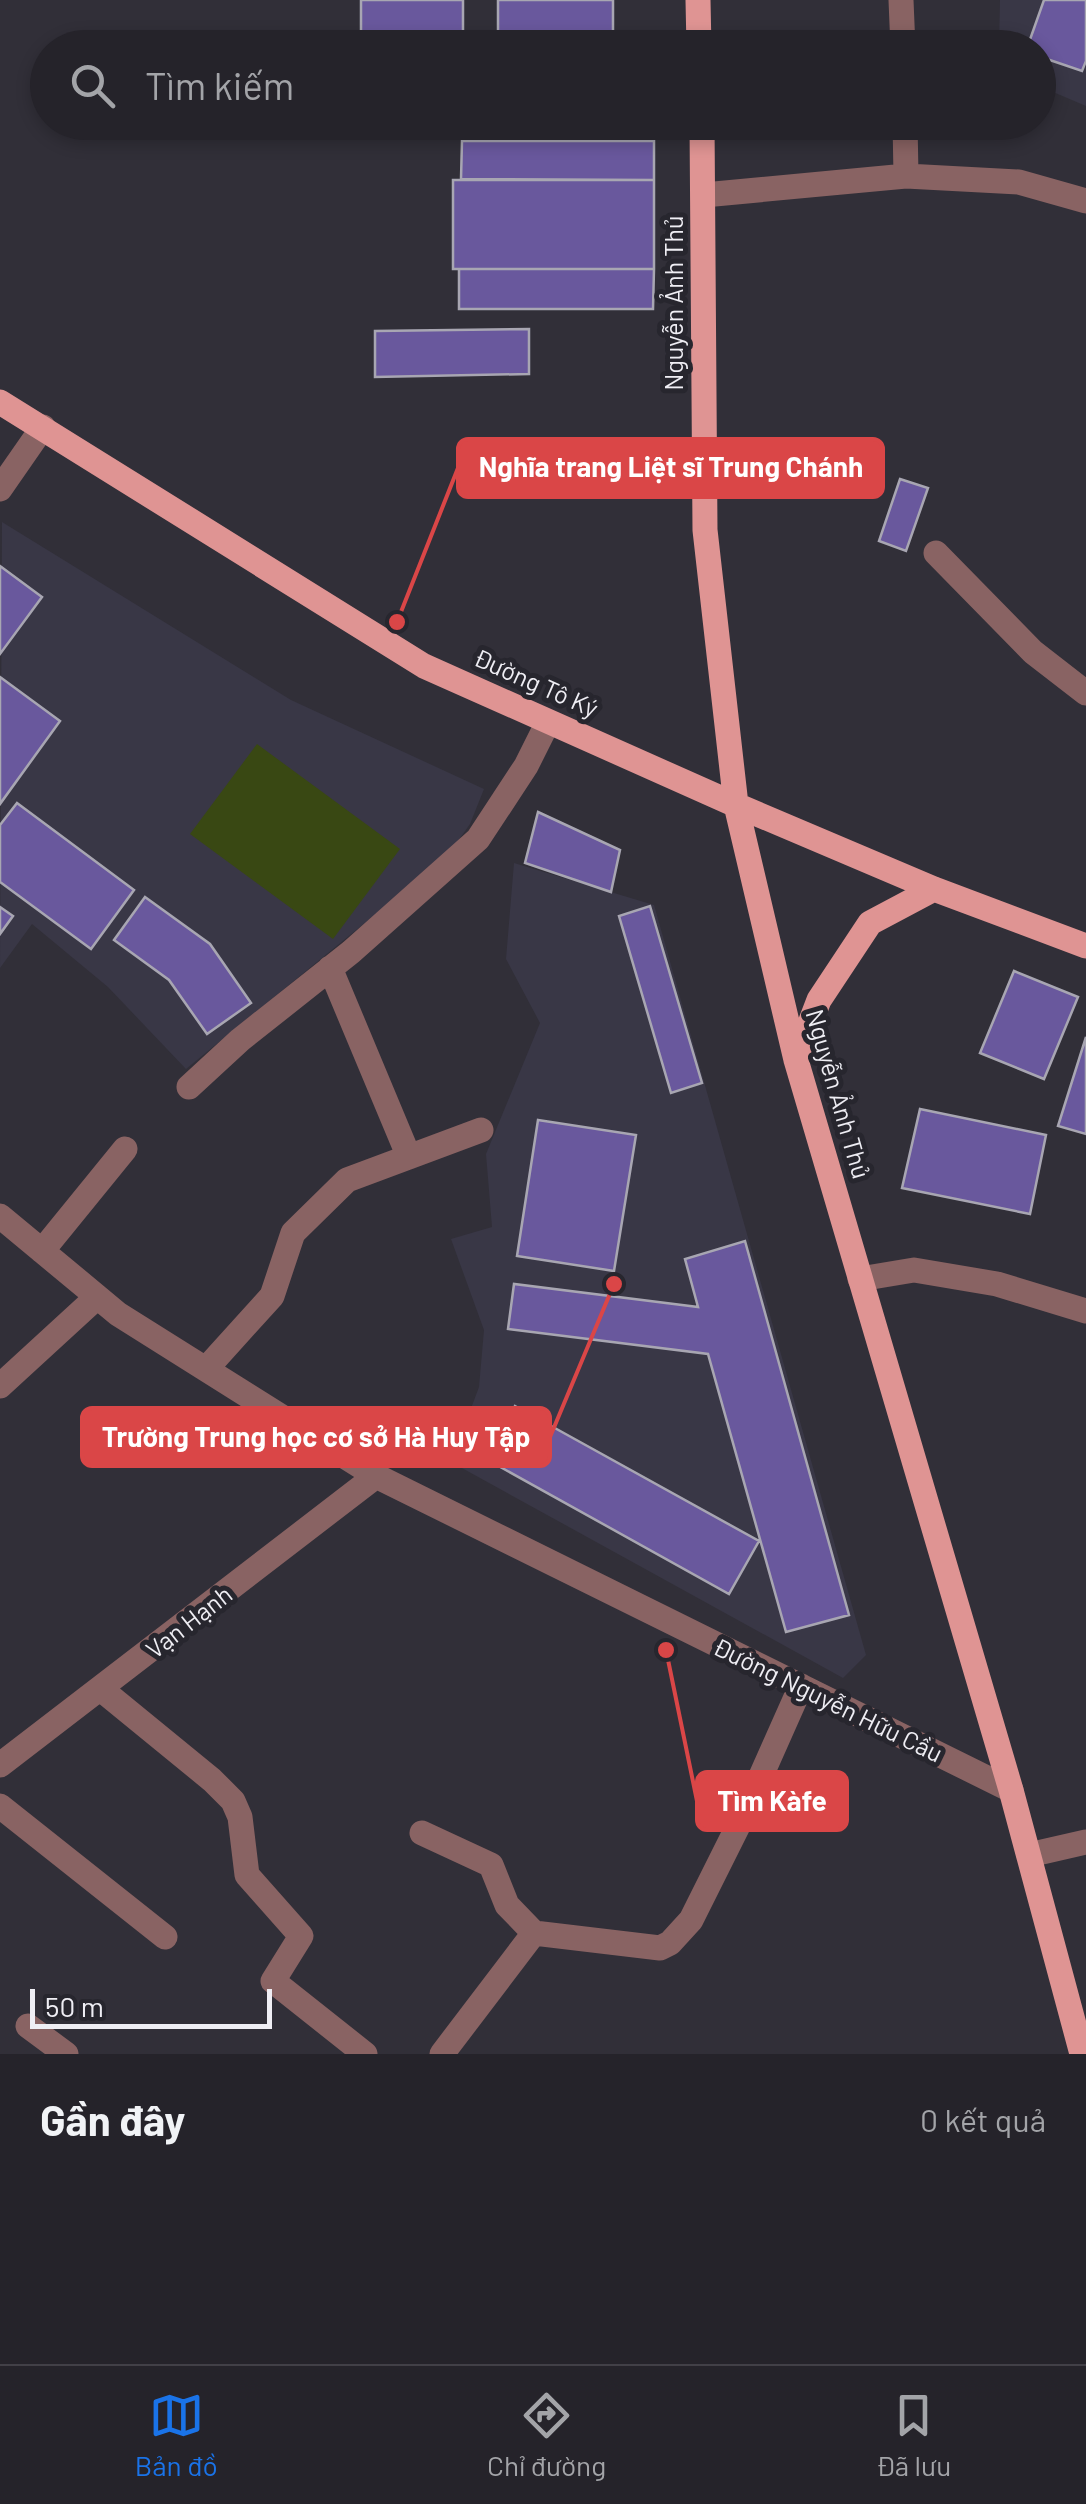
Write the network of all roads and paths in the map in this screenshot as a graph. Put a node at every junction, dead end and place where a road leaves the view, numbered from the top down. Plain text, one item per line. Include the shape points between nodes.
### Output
1 (698, 0) edge
2 (901, 0) edge
3 (699, 30) edge
4 (902, 30) edge
5 (702, 140) edge
6 (905, 140) edge
7 (906, 176) junction
8 (704, 196) junction
9 (1086, 202) edge
10 (0, 402) edge
11 (43, 427) junction
12 (0, 489) edge
13 (936, 553) dead end
14 (1086, 693) edge
15 (548, 722) junction
16 (736, 805) junction
17 (934, 888) junction
18 (1086, 946) edge
19 (330, 968) junction
20 (796, 1060) junction
21 (189, 1087) dead end
22 (481, 1130) dead end
23 (126, 1148) dead end
24 (409, 1157) junction
25 (0, 1216) edge
26 (42, 1250) junction
27 (860, 1280) junction
28 (97, 1297) junction
29 (1086, 1311) edge
30 (206, 1369) junction
31 (0, 1386) edge
32 (376, 1476) junction
33 (800, 1686) junction
34 (102, 1690) junction
35 (0, 1766) edge
36 (1011, 1790) junction
37 (0, 1806) edge
38 (422, 1833) dead end
39 (1086, 1842) edge
40 (1029, 1855) junction
41 (534, 1932) junction
42 (164, 1937) dead end
43 (28, 2026) dead end
44 (66, 2054) edge
45 (365, 2054) edge
46 (442, 2054) edge
47 (1082, 2054) edge

1 - 3 main road
2 - 4 street
5 - 8 main road, Nguyễn Ảnh Thủ
6 - 7 street
7 - 8 street
7 - 9 street via 1019,182
8 - 16 main road, Nguyễn Ảnh Thủ via 705,530
10 - 11 main road, Đường Tô Ký
11 - 12 street
11 - 15 main road, Đường Tô Ký via 424,666
13 - 14 street via 1033,652
15 - 16 main road, Đường Tô Ký
15 - 19 street via 478,839
16 - 17 main road, Đường Tô Ký
16 - 20 main road, Nguyễn Ảnh Thủ
17 - 18 main road, Đường Tô Ký
17 - 20 main road via 870,924 819,1000
19 - 21 street
19 - 24 street
20 - 27 main road, Nguyễn Ảnh Thủ
22 - 24 street
23 - 26 street
24 - 30 street via 347,1180 293,1233 272,1296
25 - 26 street, Đường Nguyễn Hữu Cầu
26 - 28 street, Đường Nguyễn Hữu Cầu
27 - 29 street via 914,1270 997,1284
27 - 36 main road, Nguyễn Ảnh Thủ
28 - 30 street, Đường Nguyễn Hữu Cầu
28 - 31 street
30 - 32 street, Đường Nguyễn Hữu Cầu
32 - 33 street, Đường Nguyễn Hữu Cầu
32 - 34 street, Vạn Hạnh
33 - 36 street, Đường Nguyễn Hữu Cầu
33 - 41 street via 691,1920 670,1943 660,1948
34 - 35 street, Vạn Hạnh
34 - 45 street via 233,1802 247,1875 301,1936 273,1980
36 - 40 main road, Nguyễn Ảnh Thủ
37 - 42 street
38 - 41 street via 491,1865 507,1905
39 - 40 street
40 - 47 main road, Nguyễn Ảnh Thủ
41 - 46 street
43 - 44 street

